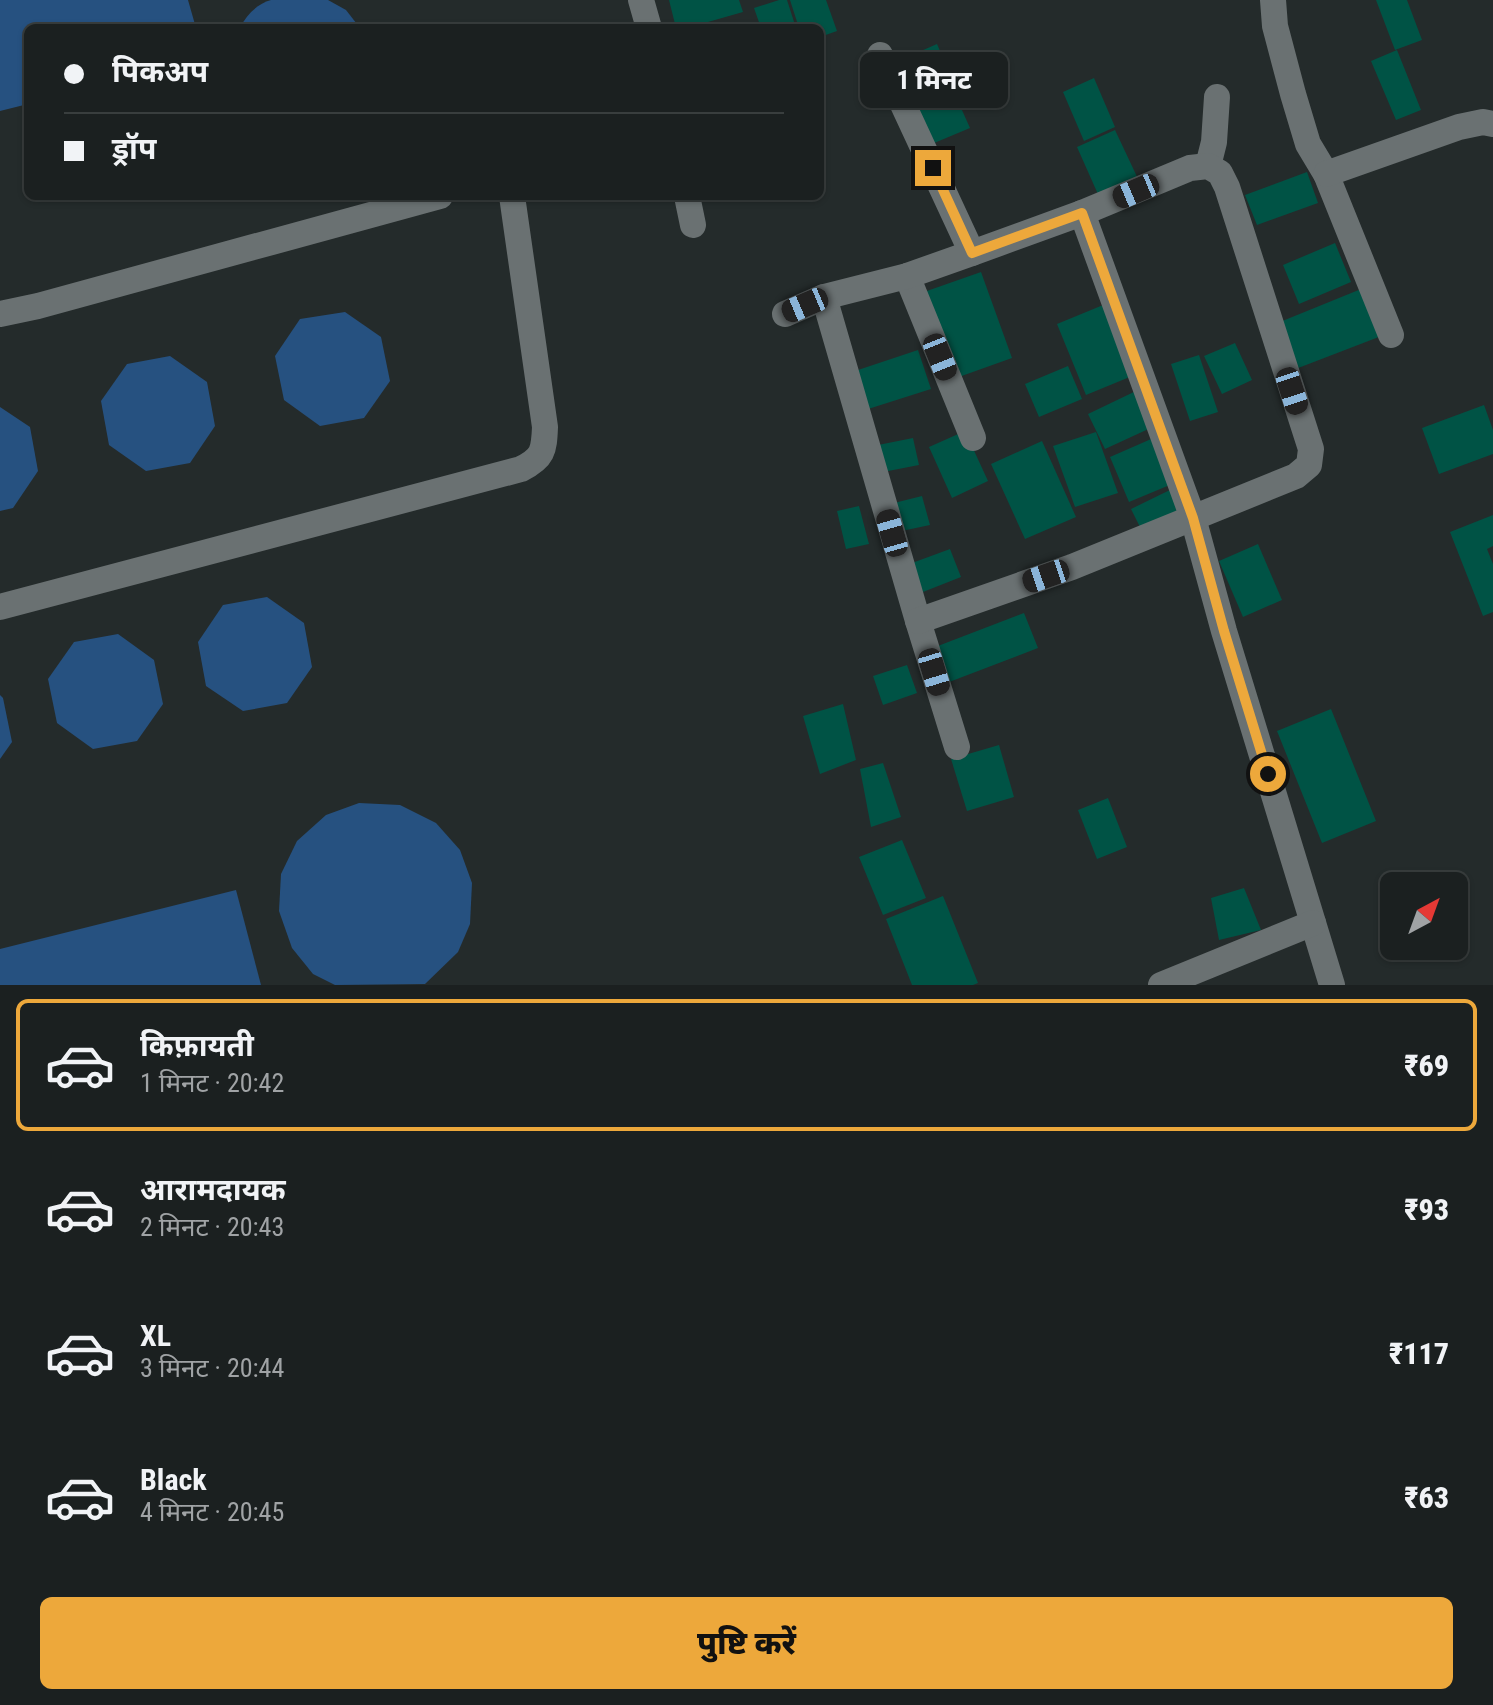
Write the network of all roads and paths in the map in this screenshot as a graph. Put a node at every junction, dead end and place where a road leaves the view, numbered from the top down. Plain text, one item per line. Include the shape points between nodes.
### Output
1 (641, 0) edge
2 (1273, 0) edge
3 (648, 24) edge
4 (880, 55) dead end
5 (1217, 97) dead end
6 (1493, 124) edge
7 (1208, 166) junction
8 (1326, 174) junction
9 (425, 200) edge
10 (513, 200) edge
11 (688, 200) edge
12 (1082, 213) junction
13 (693, 225) dead end
14 (972, 253) junction
15 (907, 276) junction
16 (824, 297) junction
17 (0, 314) edge
18 (785, 314) dead end
19 (1391, 335) dead end
20 (973, 438) dead end
21 (1193, 518) junction
22 (0, 607) edge
23 (918, 621) junction
24 (957, 747) dead end
25 (1313, 923) junction
26 (1161, 985) edge
27 (1332, 985) edge

1 - 3 street
2 - 8 street via 1275,26 1308,144
4 - 14 street
5 - 7 street
6 - 8 street via 1459,127
7 - 12 street via 1190,168
7 - 21 street via 1220,173 1227,187 1311,449 1309,465 1296,476
8 - 19 street
9 - 17 street
10 - 22 street via 545,427 536,461
11 - 13 street
12 - 14 street
12 - 21 street
14 - 15 street
15 - 16 street
15 - 20 street
16 - 18 street
16 - 23 street
21 - 23 street
21 - 25 street
23 - 24 street
25 - 26 street
25 - 27 street

